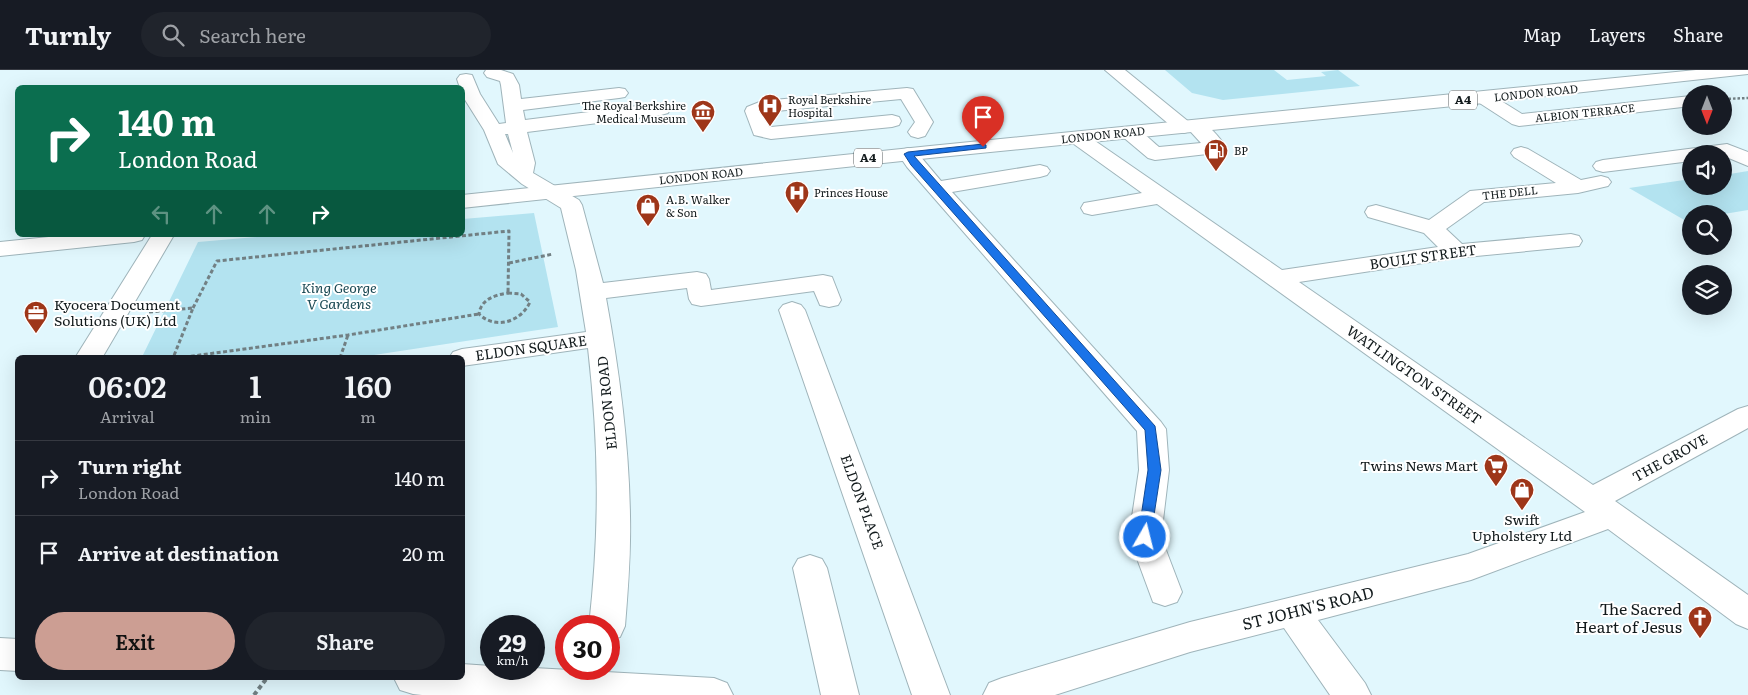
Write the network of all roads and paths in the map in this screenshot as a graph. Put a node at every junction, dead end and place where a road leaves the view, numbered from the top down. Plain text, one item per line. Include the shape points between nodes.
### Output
1 (1114, 70) edge
2 (1743, 70) edge
3 (495, 72) edge
4 (1748, 73) edge
5 (460, 75) edge
6 (1672, 78) junction
7 (1686, 85) edge
8 (619, 93) dead end
9 (877, 96) junction
10 (1484, 98) junction
11 (1748, 98) edge
12 (1732, 99) edge
13 (1682, 103) edge
14 (513, 106) junction
15 (661, 109) dead end
16 (892, 121) junction
17 (1190, 126) junction
18 (516, 127) junction
19 (494, 130) junction
20 (1130, 132) junction
21 (1078, 138) junction
22 (919, 146) junction
23 (1748, 147) edge
24 (1732, 149) edge
25 (1732, 152) edge
26 (1521, 153) dead end
27 (1682, 157) edge
28 (1748, 160) edge
29 (1040, 171) dead end
30 (522, 174) junction
31 (1578, 187) junction
32 (937, 188) junction
33 (552, 192) junction
34 (1160, 196) junction
35 (465, 202) edge
36 (1092, 208) dead end
37 (1376, 212) dead end
38 (1432, 228) junction
39 (465, 236) edge
40 (115, 237) edge
41 (162, 237) edge
42 (451, 237) edge
43 (1571, 241) dead end
44 (583, 248) junction
45 (0, 249) edge
46 (1456, 251) junction
47 (508, 263) junction
48 (1276, 278) junction
49 (592, 292) junction
50 (508, 293) junction
51 (829, 300) dead end
52 (193, 308) junction
53 (792, 310) dead end
54 (479, 314) junction
55 (114, 316) junction
56 (348, 335) junction
57 (600, 338) junction
58 (90, 355) edge
59 (174, 355) edge
60 (200, 355) edge
61 (341, 355) edge
62 (465, 358) edge
63 (1748, 416) edge
64 (1601, 507) junction
65 (810, 568) dead end
66 (1165, 592) dead end
67 (1292, 612) junction
68 (1748, 614) edge
69 (607, 615) edge
70 (0, 654) edge
71 (15, 655) edge
72 (265, 680) edge
73 (465, 680) edge
74 (600, 684) edge
75 (702, 694) edge
76 (254, 695) edge
77 (840, 695) edge
78 (931, 695) edge
79 (1002, 695) edge
80 (1352, 695) edge

1 - 17 street
2 - 4 street
2 - 6 street, LONDON ROAD / A4
3 - 5 street via 484,77
3 - 14 street via 507,78
5 - 19 street, ELDON ROAD
6 - 7 street
6 - 10 street, LONDON ROAD / A4
8 - 14 street
9 - 16 street
9 - 16 street via 762,108 754,112 761,131 772,134
9 - 22 street via 907,93 924,122
10 - 13 street, ALBION TERRACE via 1519,120
10 - 17 street, LONDON ROAD / A4
11 - 12 path
14 - 18 street
15 - 18 street
16 - 22 street
17 - 20 street, LONDON ROAD / A4
17 - 20 street via 1216,147 1155,154
18 - 19 street
18 - 30 street via 525,163
19 - 30 street, ELDON ROAD via 505,160
20 - 21 street, LONDON ROAD / A4
21 - 22 street, LONDON ROAD / A4
21 - 34 street, WATLINGTON STREET
22 - 32 street via 914,163
22 - 33 street, LONDON ROAD / A4
23 - 24 street
25 - 28 street
26 - 31 street
27 - 31 street, THE DELL via 1602,174
29 - 32 street
30 - 33 street, ELDON ROAD
31 - 38 street, THE DELL via 1478,196
32 - 66 street via 1151,429 1154,470 1145,537
33 - 35 street, LONDON ROAD / A4
33 - 44 street, ELDON ROAD via 571,205
34 - 36 street
34 - 48 street, WATLINGTON STREET
37 - 38 street
38 - 46 street
39 - 47 path via 509,231
40 - 45 street
41 - 55 street
42 - 52 path via 217,261
43 - 46 street, BOULT STREET
44 - 47 path
44 - 49 street, ELDON ROAD
46 - 48 street, BOULT STREET
47 - 50 path
48 - 64 street, WATLINGTON STREET
49 - 51 street via 697,279 701,299 824,282
49 - 57 street, ELDON ROAD
50 - 54 path via 486,300
50 - 54 path via 528,298 530,302 526,312 512,320 494,322
52 - 55 path
52 - 59 path
53 - 78 street, ELDON PLACE
54 - 56 path
55 - 58 street
56 - 60 path
56 - 61 path
57 - 62 street, ELDON SQUARE
57 - 69 street, ELDON ROAD via 612,446 614,501 613,570
63 - 64 street, THE GROVE via 1615,488
64 - 67 street, ST JOHN'S ROAD via 1459,570
64 - 68 street, WATLINGTON STREET
65 - 77 street
67 - 79 street, ST JOHN'S ROAD via 1190,637
67 - 80 street
70 - 71 street
72 - 76 path
73 - 74 street
74 - 75 street

